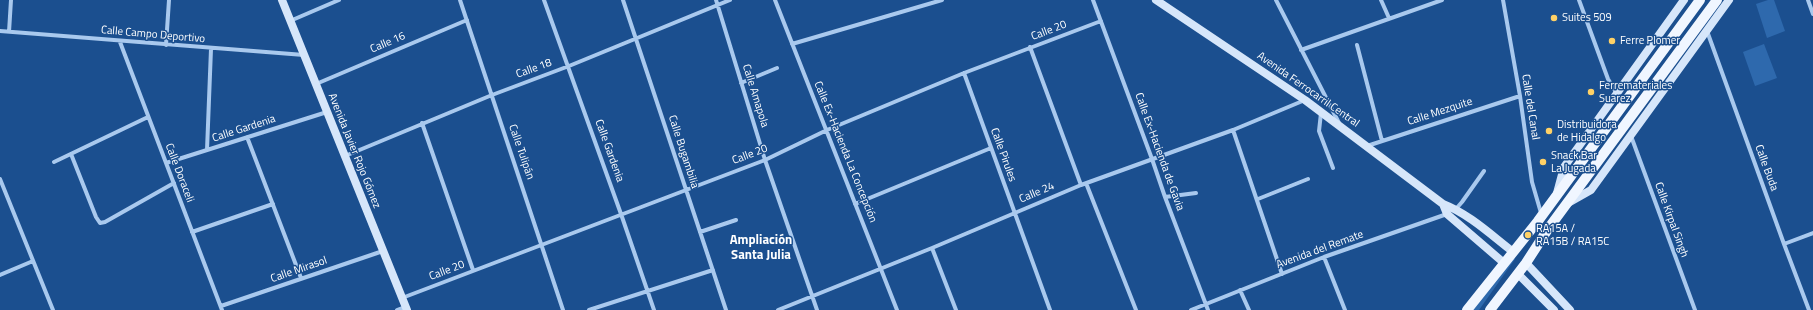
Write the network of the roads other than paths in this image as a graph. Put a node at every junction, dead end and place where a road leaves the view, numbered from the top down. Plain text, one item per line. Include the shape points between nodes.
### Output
1 (11, 0) edge
2 (169, 0) edge
3 (282, 0) edge
4 (339, 0) edge
5 (460, 0) edge
6 (544, 0) edge
7 (623, 0) edge
8 (716, 0) edge
9 (730, 0) edge
10 (775, 0) edge
11 (942, 0) edge
12 (1093, 0) edge
13 (1156, 0) edge
14 (1276, 0) edge
15 (1380, 0) edge
16 (1442, 0) edge
17 (1503, 0) edge
18 (1579, 0) edge
19 (1684, 0) edge
20 (1700, 0) edge
21 (1718, 0) edge
22 (1729, 0) edge
23 (1808, 0) edge
24 (718, 5) junction
25 (1813, 14) edge
26 (1389, 18) junction
27 (467, 20) junction
28 (290, 21) junction
29 (1101, 21) junction
30 (0, 31) edge
31 (1707, 31) junction
32 (9, 32) junction
33 (636, 38) junction
34 (120, 42) junction
35 (792, 44) junction
36 (166, 45) junction
37 (1357, 45) dead end
38 (1030, 47) junction
39 (211, 49) junction
40 (1301, 50) junction
41 (304, 55) junction
42 (569, 66) junction
43 (776, 68) dead end
44 (964, 74) junction
45 (315, 84) junction
46 (741, 84) junction
47 (1617, 94) junction
48 (492, 95) junction
49 (1520, 96) junction
50 (1305, 100) junction
51 (1321, 111) junction
52 (327, 112) junction
53 (148, 117) junction
54 (422, 122) junction
55 (1340, 125) junction
56 (827, 130) junction
57 (1232, 130) junction
58 (1631, 135) junction
59 (247, 137) junction
60 (1382, 141) junction
61 (1367, 146) junction
62 (991, 148) junction
63 (207, 150) junction
64 (71, 154) junction
65 (344, 156) junction
66 (1152, 159) junction
67 (765, 160) junction
68 (54, 162) dead end
69 (166, 163) junction
70 (1333, 168) dead end
71 (1484, 171) dead end
72 (0, 179) edge
73 (1308, 179) dead end
74 (174, 183) junction
75 (1084, 184) junction
76 (685, 189) junction
77 (1196, 193) dead end
78 (1556, 196) junction
79 (1165, 197) junction
80 (1258, 199) junction
81 (273, 204) junction
82 (855, 204) junction
83 (1443, 204) junction
84 (1568, 204) junction
85 (1456, 209) junction
86 (1014, 213) junction
87 (622, 214) junction
88 (1447, 214) junction
89 (1542, 215) junction
90 (736, 220) dead end
91 (192, 232) junction
92 (700, 232) junction
93 (1813, 233) edge
94 (542, 244) junction
95 (1784, 244) junction
96 (932, 248) junction
97 (383, 250) junction
98 (1512, 251) junction
99 (1324, 257) junction
100 (33, 261) junction
101 (1504, 263) junction
102 (1526, 263) junction
103 (881, 268) junction
104 (473, 270) junction
105 (713, 270) junction
106 (1282, 274) junction
107 (1518, 274) junction
108 (0, 275) edge
109 (301, 278) junction
110 (1240, 290) junction
111 (648, 292) junction
112 (812, 296) junction
113 (402, 298) junction
114 (1205, 304) junction
115 (221, 308) edge
116 (406, 308) edge
117 (53, 310) edge
118 (397, 310) edge
119 (563, 310) edge
120 (589, 310) edge
121 (654, 310) edge
122 (726, 310) edge
123 (778, 310) edge
124 (817, 310) edge
125 (897, 310) edge
126 (956, 310) edge
127 (1050, 310) edge
128 (1136, 310) edge
129 (1191, 310) edge
130 (1208, 310) edge
131 (1249, 310) edge
132 (1345, 310) edge
133 (1467, 310) edge
134 (1490, 310) edge
135 (1554, 310) edge
136 (1570, 310) edge
137 (1695, 310) edge
138 (1809, 310) edge

1 - 32 street
2 - 36 street
3 - 28 street, Avenida Javier Rojo Gómez
4 - 28 street
5 - 27 street, Calle Tulipán
6 - 42 street, Calle Gardenia
7 - 33 street, Calle Bugambilia
8 - 24 street, Calle Amapola
9 - 24 street, Calle 18
10 - 35 street, Calle Ex-Hacienda La Concepción
11 - 35 street
12 - 29 street, Calle Ex-Hacienda de Gavia
13 - 50 street, Avenida Ferrocarril Central
14 - 40 street
15 - 26 street
16 - 26 street
17 - 49 street, Calle del Canal
18 - 47 street via 1608,79
19 - 47 street
20 - 78 main road
21 - 84 main road
22 - 31 street
23 - 25 street
24 - 33 street, Calle 18
24 - 46 street, Calle Amapola
26 - 40 street
27 - 45 street, Calle 16
27 - 48 street, Calle Tulipán
28 - 41 street, Avenida Javier Rojo Gómez
29 - 38 street, Calle 20
29 - 66 street, Calle Ex-Hacienda de Gavia
30 - 32 street, Calle Campo Deportivo
31 - 58 street
31 - 95 street, Calle Buda
32 - 34 street, Calle Campo Deportivo
33 - 42 street, Calle 18
33 - 76 street, Calle Bugambilia
34 - 36 street, Calle Campo Deportivo
34 - 53 street, Calle Doraceli
35 - 56 street, Calle Ex-Hacienda La Concepción
36 - 39 street, Calle Campo Deportivo
37 - 60 street
38 - 44 street, Calle 20
38 - 75 street
39 - 41 street, Calle Campo Deportivo
39 - 63 street
40 - 55 street
41 - 45 street, Avenida Javier Rojo Gómez
42 - 48 street, Calle 18
42 - 87 street, Calle Gardenia
43 - 46 street
44 - 56 street, Calle 20
44 - 62 street, Calle Pirules
45 - 52 street, Avenida Javier Rojo Gómez
46 - 67 street, Calle Amapola
47 - 78 street via 1564,167
48 - 54 street, Calle 18
48 - 94 street, Calle Tulipán
49 - 60 street, Calle Mezquite
49 - 89 street, Calle del Canal via 1532,182
50 - 51 street, Avenida Ferrocarril Central
50 - 57 street, Calle 24
51 - 55 street, Avenida Ferrocarril Central
51 - 70 street via 1319,131
52 - 59 street, Calle Gardenia
52 - 65 street, Avenida Javier Rojo Gómez
53 - 64 street
53 - 69 street, Calle Doraceli
54 - 65 street, Calle 18
54 - 104 street
55 - 61 street, Avenida Ferrocarril Central
56 - 67 street, Calle 20
56 - 82 street, Calle Ex-Hacienda La Concepción
57 - 66 street, Calle 24
57 - 80 street
58 - 84 street via 1591,190
58 - 137 street, Calle Kirpal Singh
59 - 63 street, Calle Gardenia
59 - 81 street
60 - 61 street, Calle Mezquite
61 - 83 street, Avenida Ferrocarril Central
62 - 82 street
62 - 86 street, Calle Pirules
63 - 69 street, Calle Gardenia
64 - 68 street
64 - 74 street via 100,223
65 - 97 street, Avenida Javier Rojo Gómez
66 - 75 street, Calle 24
66 - 79 street, Calle Ex-Hacienda de Gavia
67 - 76 street, Calle 20
67 - 112 street, Calle Amapola
69 - 74 street, Calle Doraceli
71 - 85 street
72 - 100 street
73 - 80 street
74 - 91 street, Calle Doraceli
75 - 86 street, Calle 24
75 - 128 street
76 - 87 street, Calle 20
76 - 92 street, Calle Bugambilia
77 - 79 street
78 - 89 main road
79 - 114 street, Calle Ex-Hacienda de Gavia
80 - 106 street
81 - 91 street
81 - 109 street
82 - 103 street, Calle Ex-Hacienda La Concepción
83 - 85 street, Avenida Ferrocarril Central
83 - 88 street
84 - 102 main road
85 - 88 street, Avenida del Remate
85 - 98 street, Avenida Ferrocarril Central
86 - 96 street, Calle 24
86 - 127 street, Calle Pirules
87 - 94 street, Calle 20
87 - 111 street, Calle Gardenia
88 - 99 street, Avenida del Remate
88 - 101 street
89 - 98 main road
90 - 92 street
91 - 115 street, Calle Doraceli
92 - 105 street, Calle Bugambilia
93 - 95 street
94 - 104 street, Calle 20
94 - 119 street, Calle Tulipán
95 - 138 street, Calle Buda
96 - 103 street, Calle 24
96 - 126 street
97 - 109 street, Calle Mirasol
97 - 113 street, Avenida Javier Rojo Gómez
98 - 101 main road
99 - 106 street, Avenida del Remate
99 - 132 street
100 - 108 street
100 - 117 street
101 - 133 main road
102 - 107 main road
102 - 136 street
103 - 112 street, Calle 24
103 - 125 street, Calle Ex-Hacienda La Concepción
104 - 113 street, Calle 20
105 - 111 street
105 - 122 street, Calle Bugambilia
106 - 110 street, Avenida del Remate
107 - 134 main road
107 - 135 street
109 - 115 street, Calle Mirasol
110 - 114 street, Avenida del Remate
110 - 131 street
111 - 120 street
111 - 121 street, Calle Gardenia
112 - 123 street, Calle 24
112 - 124 street, Calle Amapola
113 - 116 street, Avenida Javier Rojo Gómez
114 - 129 street, Avenida del Remate
114 - 130 street, Calle Ex-Hacienda de Gavia
116 - 118 street

